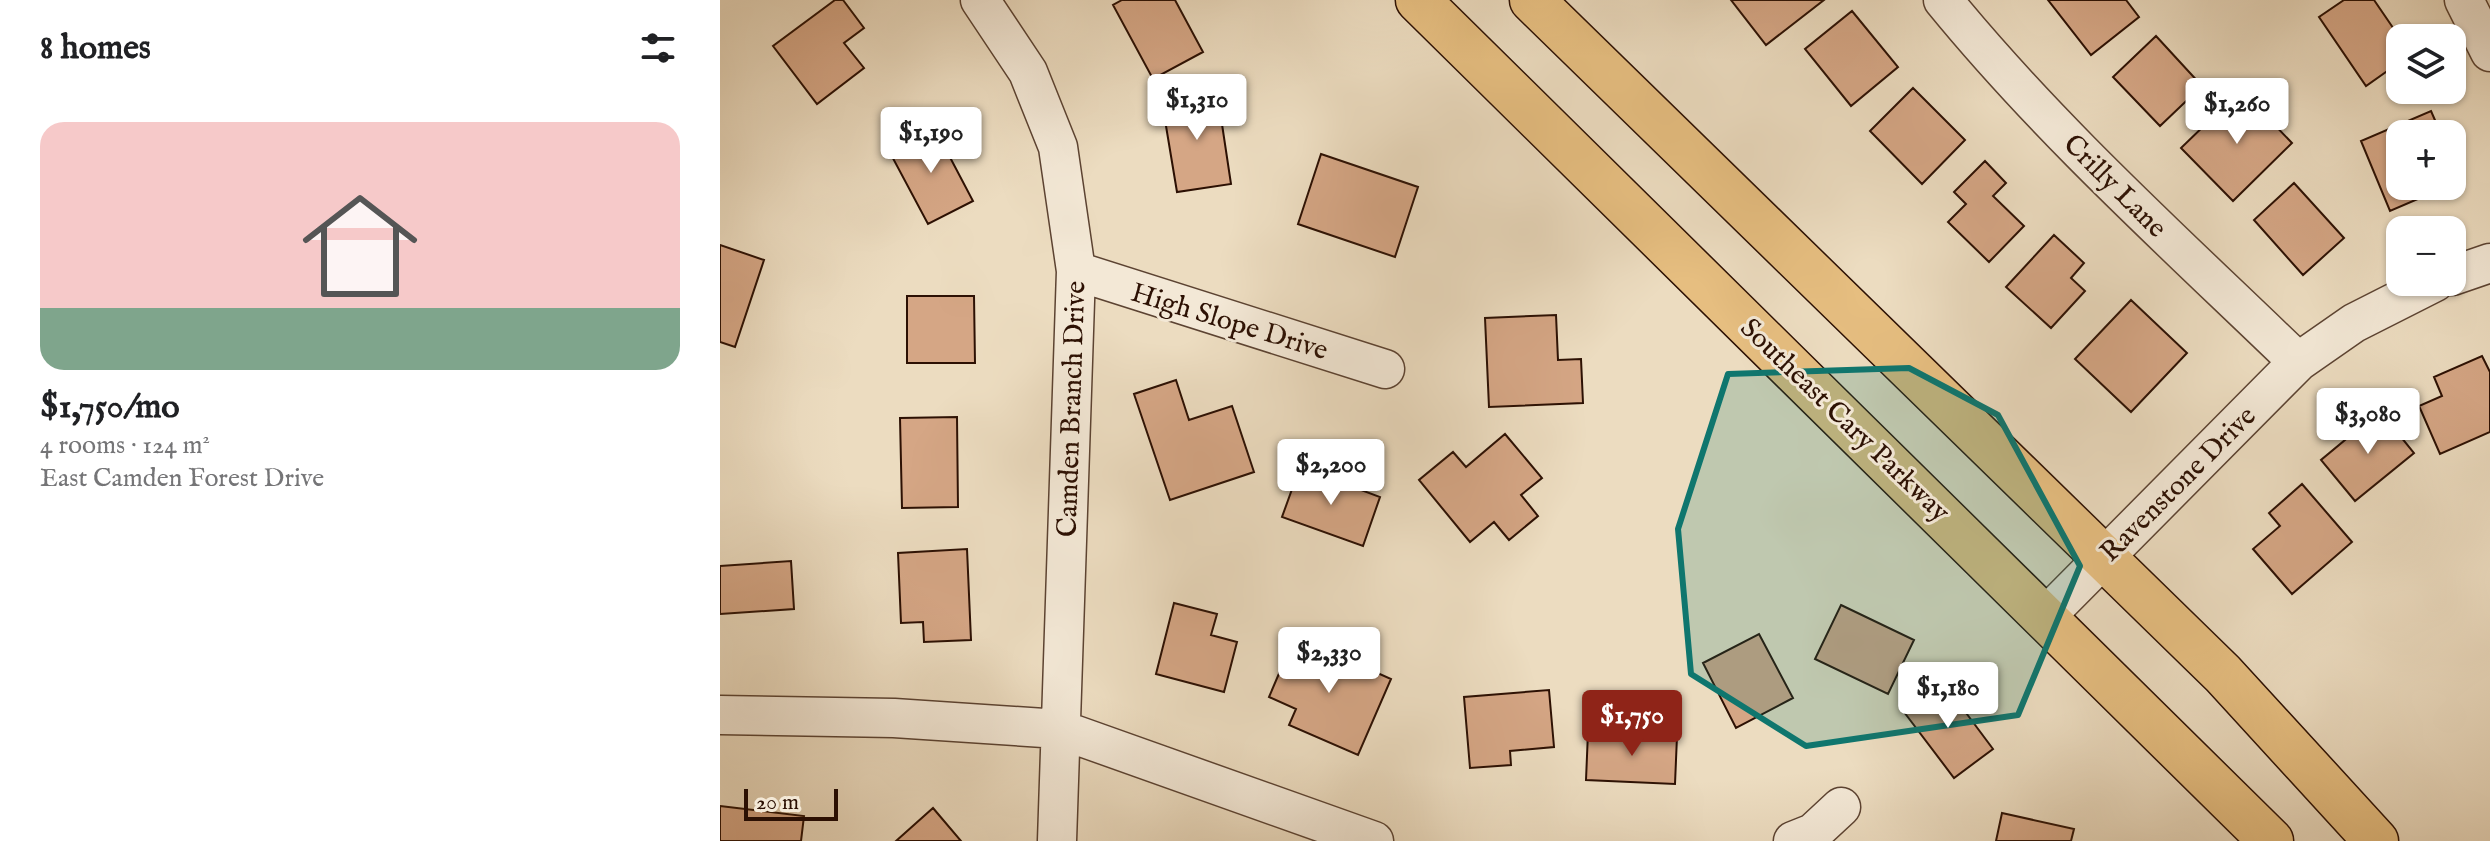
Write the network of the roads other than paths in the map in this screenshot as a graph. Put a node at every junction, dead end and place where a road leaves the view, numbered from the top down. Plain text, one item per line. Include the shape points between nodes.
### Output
1 (1418, 0) edge
2 (1532, 0) edge
3 (1943, 0) edge
4 (2464, 0) edge
5 (983, 1) edge
6 (2490, 52) edge
7 (2490, 263) edge
8 (1076, 271) junction
9 (2466, 271) edge
10 (2407, 296) edge
11 (2298, 362) junction
12 (1385, 369) dead end
13 (2103, 557) junction
14 (2046, 616) junction
15 (720, 715) edge
16 (1059, 729) junction
17 (1841, 807) dead end
18 (1057, 841) edge
19 (1374, 841) edge
20 (1793, 841) edge
21 (2271, 841) edge
22 (2376, 841) edge

1 - 14 main road, Southeast Cary Parkway
2 - 13 main road
3 - 11 street, Crilly Lane via 2103,173
4 - 6 street
5 - 8 street, Camden Branch Drive via 1028,72 1058,147
7 - 9 street
8 - 12 street, High Slope Drive
8 - 16 street, Camden Branch Drive
10 - 11 street, Ravenstone Drive via 2354,323
11 - 13 street, Ravenstone Drive
13 - 14 street, Ravenstone Drive
13 - 22 main road via 2223,674
14 - 21 main road, Southeast Cary Parkway
15 - 16 street via 894,718
16 - 18 street, Camden Branch Drive
16 - 19 street
17 - 20 street via 1813,833

